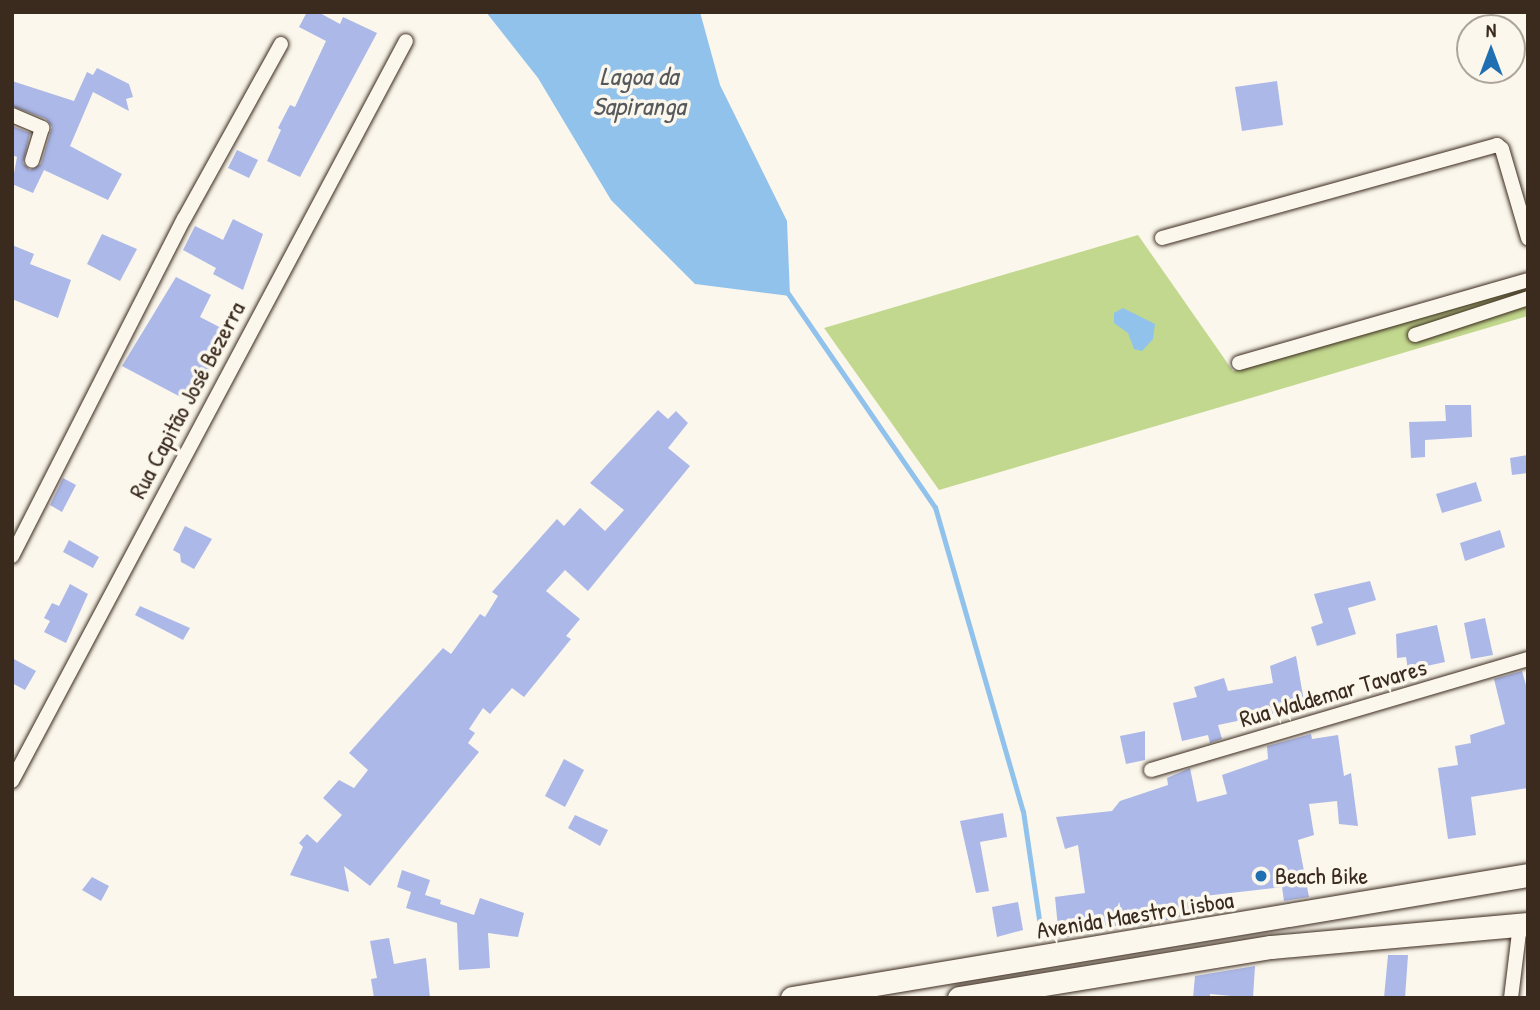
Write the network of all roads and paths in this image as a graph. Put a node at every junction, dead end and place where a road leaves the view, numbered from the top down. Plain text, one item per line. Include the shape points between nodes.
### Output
1 (406, 41) dead end
2 (281, 44) dead end
3 (12, 115) edge
4 (32, 161) dead end
5 (1162, 238) dead end
6 (1528, 238) edge
7 (1528, 280) edge
8 (1528, 299) edge
9 (1415, 335) dead end
10 (1239, 363) dead end
11 (12, 556) edge
12 (1528, 659) edge
13 (1151, 770) dead end
14 (12, 781) edge
15 (1528, 874) edge
16 (1524, 924) edge
17 (792, 998) edge
18 (959, 998) edge
19 (1511, 998) edge

1 - 14 street, Rua Capitão José Bezerra
2 - 11 street via 184,219
3 - 4 street via 42,128
5 - 6 street via 1497,145
7 - 10 street
8 - 9 street
12 - 13 street, Rua Waldemar Tavares
15 - 17 highway, Avenida Maestro Lisboa
16 - 18 highway via 1271,947
16 - 19 street

